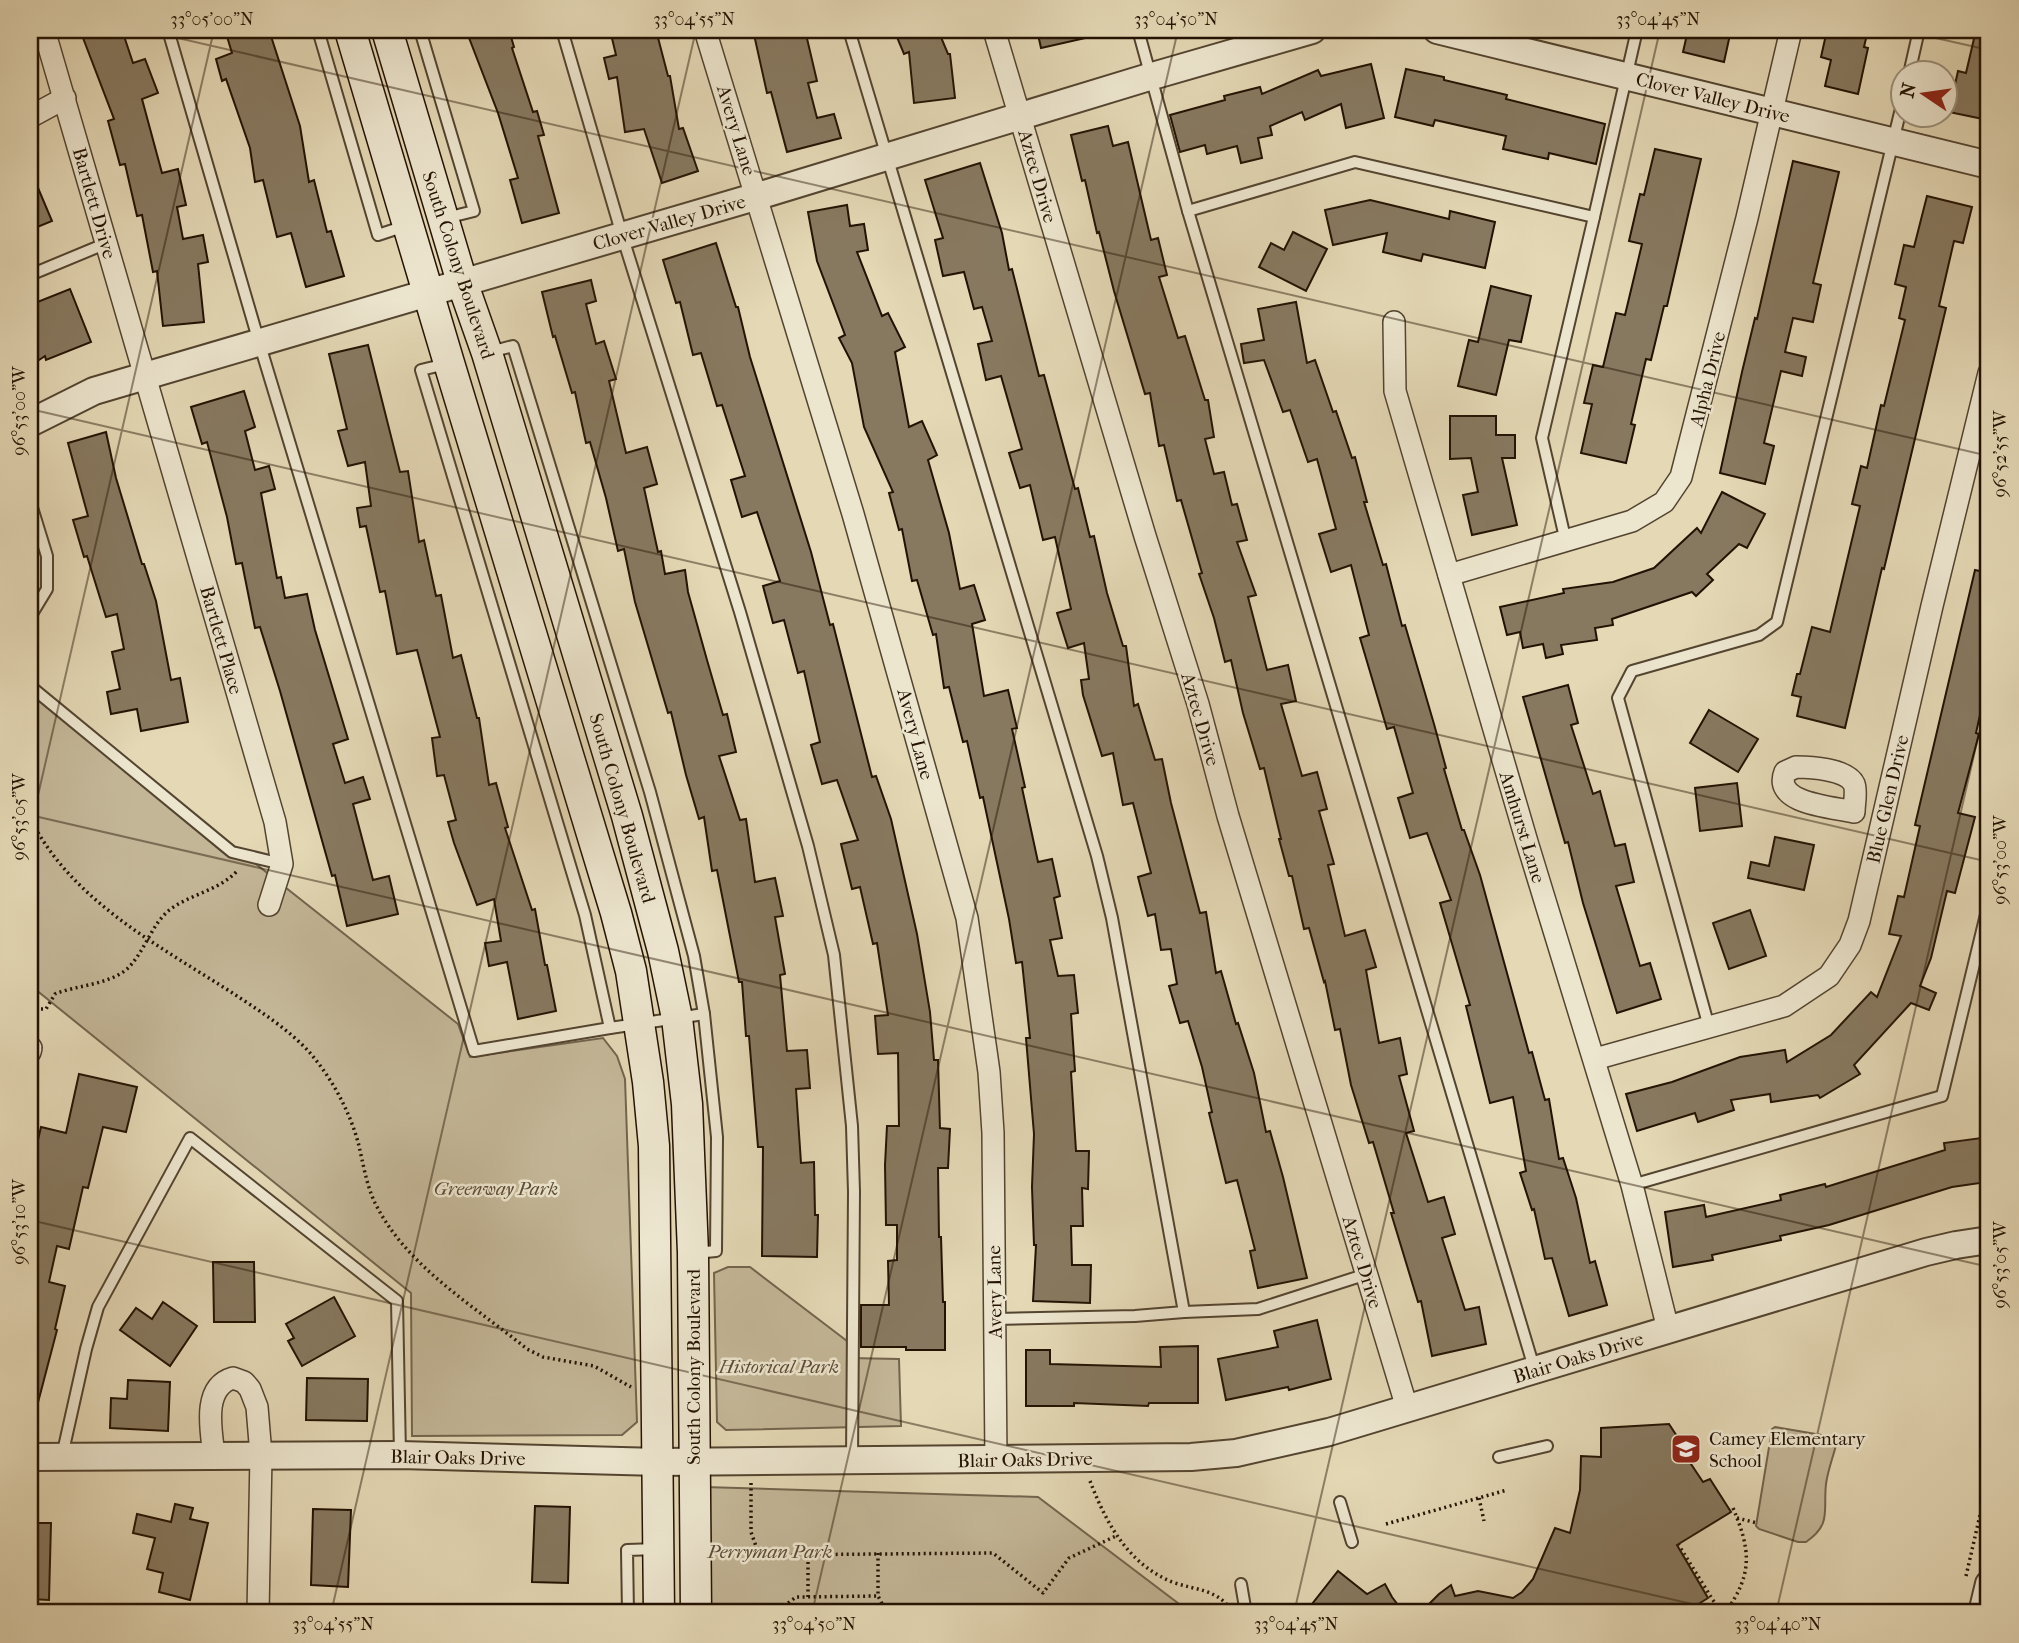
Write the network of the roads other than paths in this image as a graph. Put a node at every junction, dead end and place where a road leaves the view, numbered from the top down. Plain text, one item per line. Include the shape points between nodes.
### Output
1 (44, 30) edge
2 (168, 30) edge
3 (318, 30) edge
4 (350, 30) edge
5 (387, 30) edge
6 (420, 30) edge
7 (562, 30) edge
8 (705, 30) edge
9 (849, 30) edge
10 (994, 30) edge
11 (1138, 30) edge
12 (1312, 30) edge
13 (1437, 30) edge
14 (1637, 30) edge
15 (1791, 30) edge
16 (1919, 30) edge
17 (1270, 35) edge
18 (1492, 36) edge
19 (1912, 60) edge
20 (1149, 76) junction
21 (1626, 76) junction
22 (65, 98) junction
23 (1772, 112) junction
24 (1020, 116) junction
25 (30, 117) edge
26 (1895, 130) edge
27 (1893, 141) junction
28 (886, 157) junction
29 (1989, 165) edge
30 (758, 196) junction
31 (1188, 211) junction
32 (1594, 217) junction
33 (443, 219) junction
34 (408, 225) junction
35 (622, 235) junction
36 (107, 243) junction
37 (30, 275) edge
38 (462, 282) junction
39 (428, 292) junction
40 (1394, 322) dead end
41 (259, 342) junction
42 (449, 363) junction
43 (1989, 373) edge
44 (146, 376) junction
45 (30, 423) edge
46 (30, 501) edge
47 (1566, 542) junction
48 (1449, 575) junction
49 (30, 617) edge
50 (30, 686) edge
51 (1854, 812) dead end
52 (1882, 818) junction
53 (282, 864) junction
54 (1989, 902) edge
55 (270, 905) dead end
56 (691, 1016) junction
57 (639, 1023) junction
58 (1709, 1027) junction
59 (610, 1028) junction
60 (1595, 1059) junction
61 (1632, 1185) junction
62 (1989, 1240) edge
63 (1367, 1274) junction
64 (1184, 1312) junction
65 (995, 1319) junction
66 (1668, 1329) junction
67 (1535, 1370) junction
68 (1407, 1408) junction
69 (1547, 1447) dead end
70 (214, 1455) junction
71 (261, 1455) junction
72 (400, 1455) junction
73 (62, 1456) junction
74 (30, 1457) edge
75 (1499, 1457) dead end
76 (996, 1460) junction
77 (852, 1461) junction
78 (659, 1462) junction
79 (694, 1462) junction
80 (1340, 1502) dead end
81 (1352, 1542) dead end
82 (657, 1549) junction
83 (1978, 1580) edge
84 (1241, 1584) dead end
85 (258, 1613) edge
86 (628, 1613) edge
87 (659, 1613) edge
88 (696, 1613) edge
89 (1246, 1613) edge
90 (1982, 1613) edge

1 - 22 street, Bartlett Drive
2 - 41 lane
3 - 34 lane via 378,235
4 - 34 main road, South Colony Boulevard
5 - 33 main road, South Colony Boulevard
6 - 33 lane via 474,211
7 - 35 lane
8 - 30 street, Avery Lane
9 - 28 lane
10 - 24 street, Aztec Drive
11 - 20 lane
12 - 17 street, Clover Valley Drive
13 - 18 street, Clover Valley Drive
14 - 21 lane
15 - 23 street, Alpha Drive
16 - 19 lane
17 - 20 street, Clover Valley Drive
18 - 21 street, Clover Valley Drive
20 - 24 street, Clover Valley Drive
20 - 31 lane
21 - 23 street, Clover Valley Drive
21 - 32 lane
22 - 25 street
22 - 36 street, Bartlett Drive
23 - 27 street, Clover Valley Drive
23 - 47 street, Alpha Drive via 1681,477 1664,502 1648,513
24 - 28 street, Clover Valley Drive
24 - 63 street, Aztec Drive
26 - 27 lane
27 - 29 street, Clover Valley Drive
27 - 58 lane via 1777,622 1759,635 1632,671 1618,698
28 - 30 street, Clover Valley Drive
28 - 64 lane via 1097,856
30 - 35 street, Clover Valley Drive
30 - 65 street, Avery Lane via 967,918 989,1084
31 - 32 lane via 1355,162
31 - 67 lane
32 - 47 lane via 1542,438
33 - 38 main road, South Colony Boulevard
34 - 39 main road, South Colony Boulevard
35 - 38 street, Clover Valley Drive
35 - 77 lane via 744,625 808,846 834,955 852,1126
36 - 37 lane
36 - 44 street, Bartlett Drive
38 - 39 street, Clover Valley Drive
38 - 56 main road, South Colony Boulevard via 627,816 663,951
39 - 41 street, Clover Valley Drive
39 - 42 main road, South Colony Boulevard
40 - 48 street, Amhurst Lane via 1395,391
41 - 44 street, Clover Valley Drive
41 - 59 lane via 474,1051
42 - 57 main road, South Colony Boulevard via 616,913
42 - 59 lane via 421,370 585,915
43 - 52 street, Blue Glen Drive
44 - 45 street, Clover Valley Drive via 94,391
44 - 53 street, Bartlett Place via 275,822
46 - 49 lane via 47,556 47,589
47 - 48 street, Alpha Drive
48 - 60 street, Amhurst Lane
50 - 53 lane via 232,852
51 - 52 street
52 - 58 street, Blue Glen Drive via 1859,921 1850,945 1829,976 1784,1006
53 - 55 street, Bartlett Place
54 - 61 lane via 1942,1096
56 - 57 lane
56 - 79 main road, South Colony Boulevard via 687,1104
57 - 59 lane
57 - 78 main road, South Colony Boulevard via 654,1146
58 - 60 street, Blue Glen Drive
60 - 61 street, Amhurst Lane
61 - 66 street, Amhurst Lane
62 - 66 street, Blair Oaks Drive via 1926,1252
63 - 64 lane via 1258,1309
63 - 68 street, Aztec Drive
64 - 65 lane
65 - 76 street, Avery Lane
66 - 67 street, Blair Oaks Drive
67 - 68 street, Blair Oaks Drive
68 - 76 street, Blair Oaks Drive via 1284,1444 1236,1453
69 - 75 lane
70 - 71 street, Blair Oaks Drive
70 - 71 street via 211,1408 215,1390 233,1378 244,1382 253,1395
70 - 73 street, Blair Oaks Drive
71 - 72 street, Blair Oaks Drive
71 - 85 street
72 - 73 lane via 397,1301 190,1138 98,1307
72 - 78 street, Blair Oaks Drive
73 - 74 street, Blair Oaks Drive
76 - 77 street, Blair Oaks Drive
77 - 79 street, Blair Oaks Drive
78 - 79 street, Blair Oaks Drive
78 - 82 main road, South Colony Boulevard
79 - 88 main road, South Colony Boulevard
80 - 81 lane
82 - 86 lane via 627,1550
82 - 87 main road, South Colony Boulevard
83 - 90 street
84 - 89 lane

